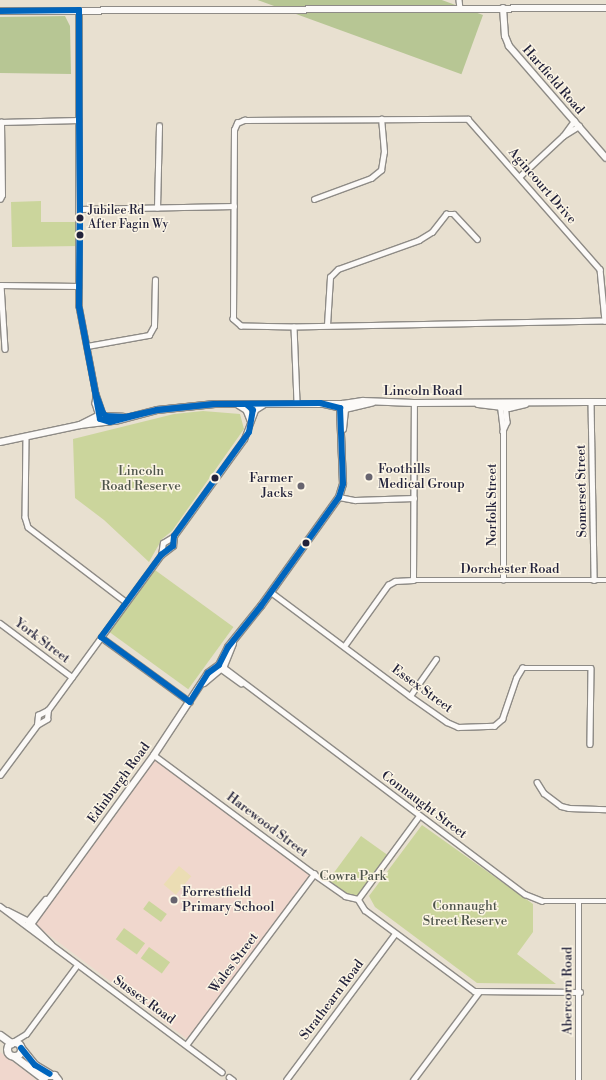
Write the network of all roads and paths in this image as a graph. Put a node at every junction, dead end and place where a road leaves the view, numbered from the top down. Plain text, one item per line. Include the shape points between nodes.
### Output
1 (459, 0) edge
2 (460, 8) junction
3 (503, 8) junction
4 (606, 8) edge
5 (79, 10) junction
6 (0, 11) edge
7 (381, 119) junction
8 (79, 120) junction
9 (574, 121) junction
10 (1, 122) edge
11 (159, 126) dead end
12 (579, 126) junction
13 (563, 136) junction
14 (606, 158) edge
15 (519, 177) junction
16 (314, 198) dead end
17 (0, 199) edge
18 (234, 206) junction
19 (157, 208) junction
20 (80, 209) junction
21 (477, 239) dead end
22 (155, 280) dead end
23 (0, 285) edge
24 (79, 286) junction
25 (327, 325) junction
26 (294, 327) junction
27 (86, 346) junction
28 (5, 349) dead end
29 (591, 401) junction
30 (606, 402) edge
31 (296, 403) junction
32 (414, 403) junction
33 (470, 403) junction
34 (233, 404) junction
35 (269, 404) junction
36 (248, 405) junction
37 (506, 406) junction
38 (343, 407) junction
39 (500, 408) junction
40 (250, 414) junction
41 (102, 417) junction
42 (504, 431) junction
43 (26, 437) junction
44 (0, 442) edge
45 (339, 497) junction
46 (414, 498) junction
47 (174, 536) junction
48 (161, 555) junction
49 (414, 580) junction
50 (503, 580) junction
51 (594, 580) junction
52 (606, 580) edge
53 (271, 592) junction
54 (126, 602) junction
55 (0, 623) edge
56 (101, 637) junction
57 (345, 645) junction
58 (436, 659) dead end
59 (221, 667) junction
60 (72, 676) junction
61 (410, 696) junction
62 (190, 702) junction
63 (48, 710) junction
64 (37, 725) junction
65 (590, 744) dead end
66 (154, 754) junction
67 (1, 772) edge
68 (537, 782) dead end
69 (606, 809) edge
70 (419, 816) junction
71 (314, 874) junction
72 (358, 899) junction
73 (606, 900) edge
74 (578, 901) junction
75 (30, 924) junction
76 (395, 934) junction
77 (77, 965) junction
78 (580, 992) junction
79 (478, 993) junction
80 (0, 1035) edge
81 (25, 1035) junction
82 (12, 1042) junction
83 (186, 1045) junction
84 (0, 1046) edge
85 (21, 1047) junction
86 (7, 1052) junction
87 (15, 1057) junction
88 (222, 1072) dead end
89 (50, 1074) junction
90 (58, 1079) edge
91 (44, 1080) edge
92 (286, 1080) edge
93 (413, 1080) edge
94 (579, 1080) edge

1 - 2 street
2 - 3 street
2 - 5 street
3 - 4 street
3 - 9 street, Hartfield Road via 505,36 509,46
5 - 6 street
5 - 8 street
7 - 15 street, Agincourt Drive via 468,119
7 - 16 street via 384,152 381,170 371,178
7 - 18 street, Agincourt Drive via 244,120 237,123 234,130
8 - 10 street
8 - 20 street
9 - 12 street, Hartfield Road
9 - 13 street
10 - 17 street
11 - 19 street
12 - 13 street
12 - 14 street, Hartfield Road
13 - 15 street
15 - 25 street, Agincourt Drive via 600,269 605,322
18 - 19 street
18 - 26 street, Agincourt Drive via 233,318 240,326
19 - 20 street
20 - 24 street
21 - 25 street via 454,214 446,214 432,232 419,240 338,269 330,277
22 - 27 street via 154,326 148,335
23 - 24 street
23 - 28 street
24 - 27 street via 79,306
25 - 26 street, Agincourt Drive
26 - 31 street
27 - 41 street via 96,394 95,403
29 - 30 street, Lincoln Road
29 - 37 street, Lincoln Road via 532,402
29 - 51 street, Somerset Street
31 - 35 street, Lincoln Road
31 - 38 street, Lincoln Road via 320,403
32 - 33 street, Lincoln Road
32 - 38 street, Lincoln Road via 376,402
32 - 46 street
33 - 37 street, Lincoln Road via 496,401
33 - 39 street, Lincoln Road
34 - 36 street, Lincoln Road
34 - 40 street
34 - 41 street, Lincoln Road via 198,404 110,422
35 - 36 street, Lincoln Road
35 - 40 street via 257,408
36 - 40 street
37 - 39 street, Lincoln Road
37 - 42 street, Norfolk Street via 507,422
38 - 45 street, Edinburgh Road via 343,484
39 - 42 street, Norfolk Street
40 - 47 street via 250,429 244,439
41 - 43 street, Lincoln Road via 93,425 80,425
42 - 50 street, Norfolk Street
43 - 44 street, Lincoln Road
43 - 54 street via 25,517 28,527
45 - 46 street via 356,500
45 - 53 street, Edinburgh Road
46 - 49 street
47 - 48 street via 173,546
47 - 48 street via 163,543
48 - 54 street
49 - 50 street, Dorchester Road
49 - 57 street, Dorchester Road via 396,581 388,585
50 - 51 street, Dorchester Road
51 - 52 street, Dorchester Road
53 - 57 street, Essex Street
53 - 59 street, Edinburgh Road via 233,644 228,647
54 - 56 street
55 - 60 street, York Street
56 - 60 street
56 - 62 street
57 - 61 street, Essex Street
58 - 61 street
59 - 62 street, Edinburgh Road via 208,673
59 - 70 street, Connaught Street
60 - 63 street
61 - 65 street, Essex Street via 458,727 494,726 502,720 516,678 522,668 591,668
62 - 66 street, Edinburgh Road
63 - 64 street via 47,719
63 - 64 street via 38,715
64 - 67 street
66 - 71 street, Harewood Street
66 - 75 street, Edinburgh Road
68 - 69 street via 544,793 561,806
70 - 72 street
70 - 74 street, Connaught Street via 525,894 542,901
71 - 72 street, Harewood Street via 345,896
71 - 83 street, Wales Street
72 - 76 street via 365,910
73 - 74 street, Connaught Street
74 - 78 street, Abercorn Road
75 - 75 street, Sussex Road via 0,906
75 - 77 street, Sussex Road
76 - 79 street
76 - 92 street, Strathearn Road
77 - 81 street
77 - 83 street, Sussex Road
78 - 79 street
78 - 94 street, Abercorn Road
79 - 93 street
80 - 82 main road
81 - 82 street
81 - 85 street
82 - 85 main road
82 - 86 main road
83 - 88 street, Sussex Road
84 - 86 main road
85 - 87 main road via 20,1054
85 - 89 main road via 35,1065
86 - 87 main road
87 - 91 main road
89 - 90 main road
89 - 91 main road

